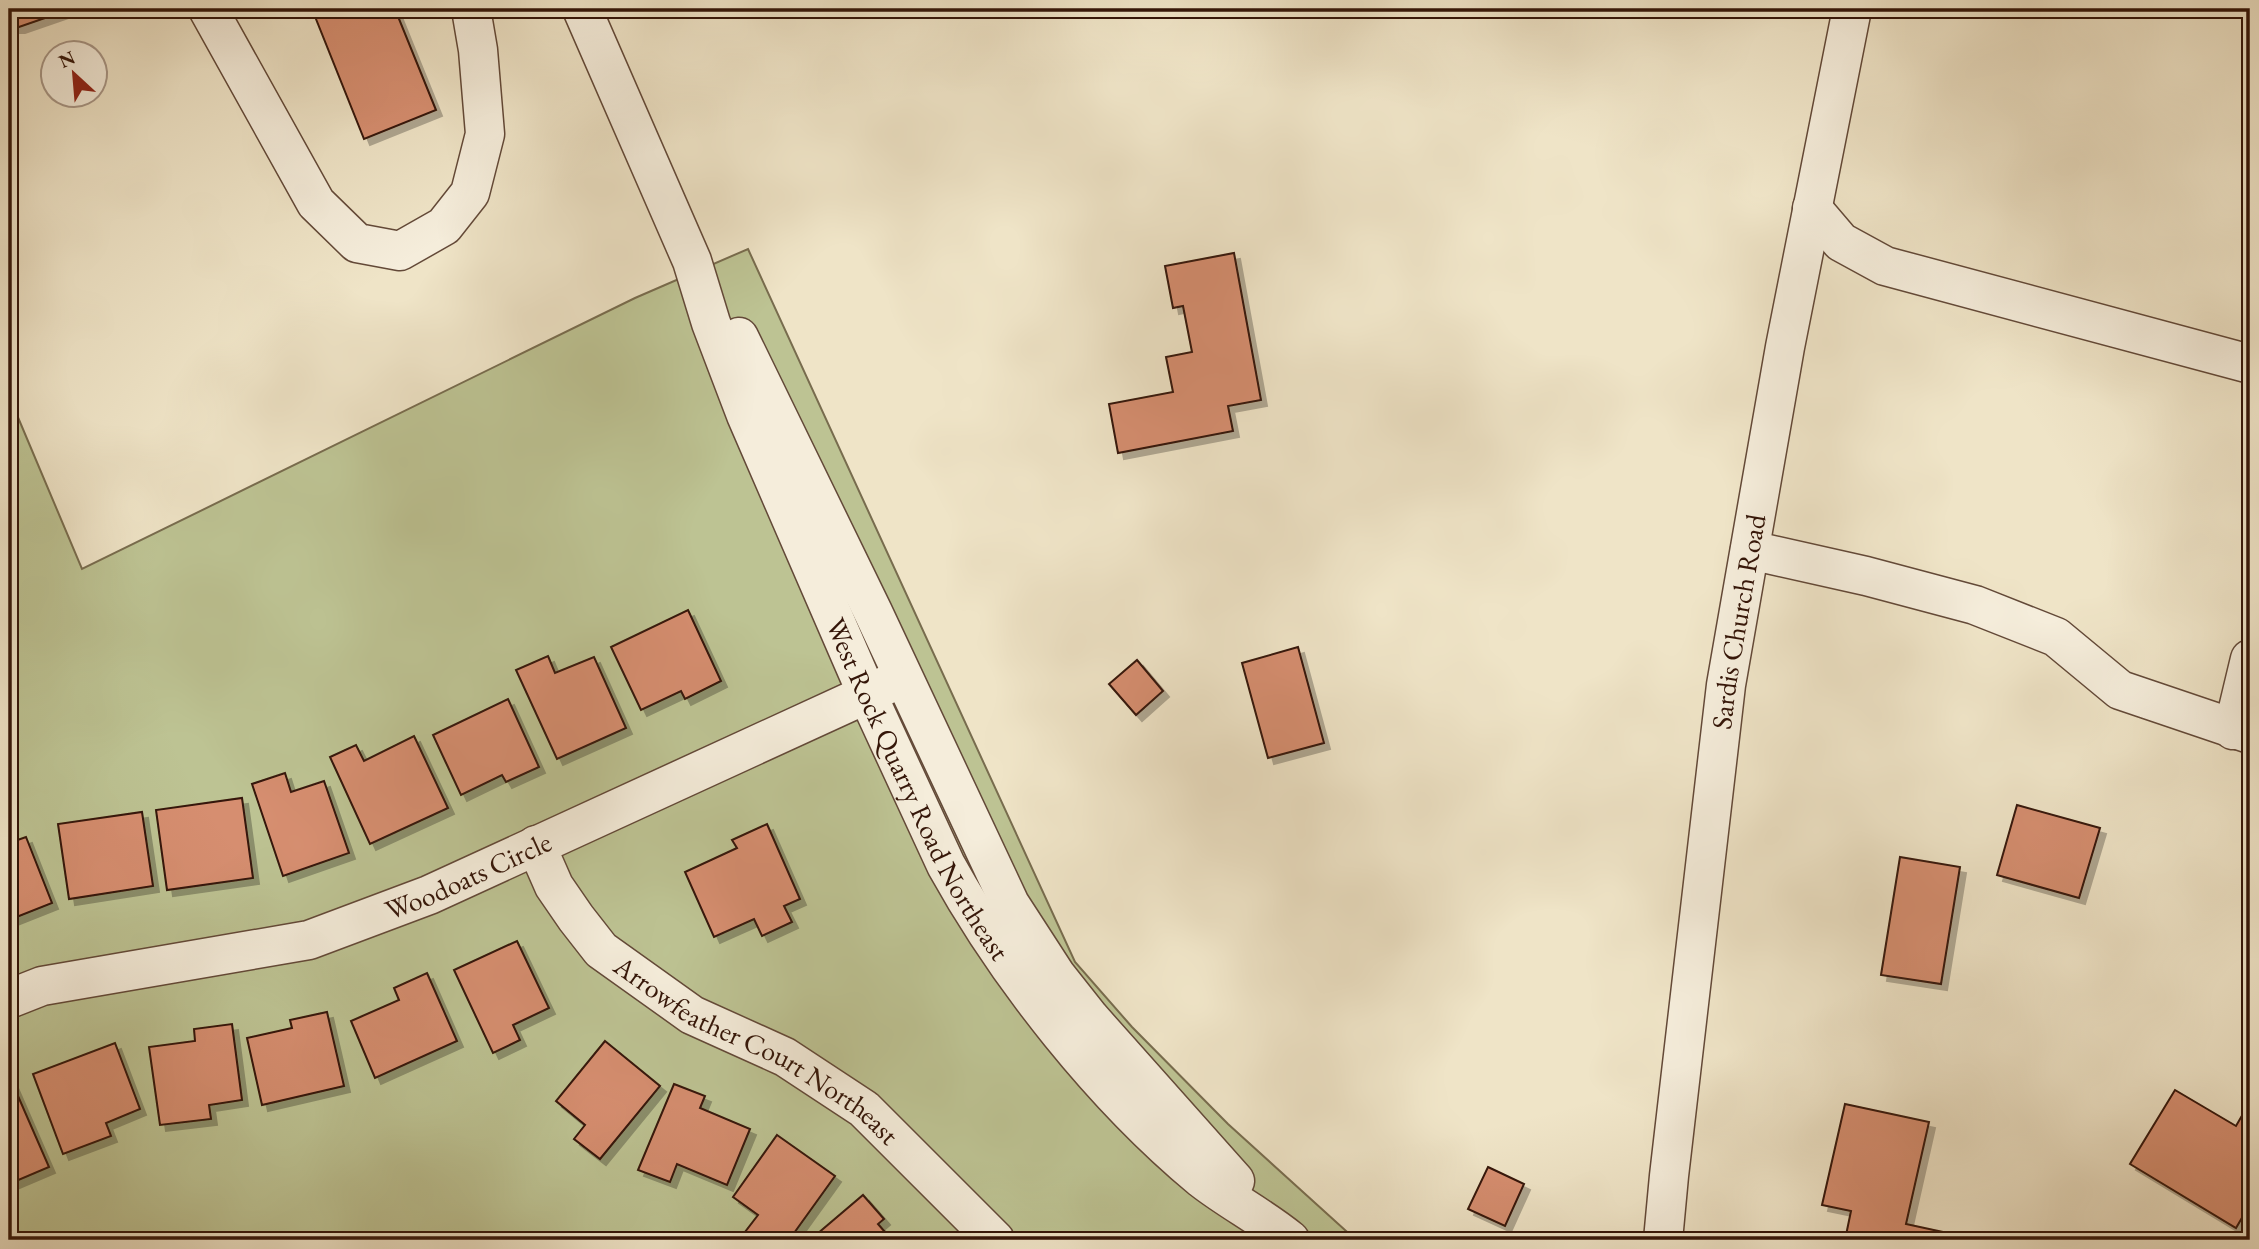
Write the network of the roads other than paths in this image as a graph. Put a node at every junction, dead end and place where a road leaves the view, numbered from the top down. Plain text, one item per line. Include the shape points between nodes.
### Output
1 (208, 9) edge
2 (471, 9) edge
3 (582, 9) edge
4 (1852, 9) edge
5 (1812, 208) junction
6 (692, 261) junction
7 (2250, 364) edge
8 (1750, 550) junction
9 (2250, 659) edge
10 (903, 678) junction
11 (867, 694) junction
12 (2241, 732) edge
13 (536, 845) junction
14 (9, 999) edge
15 (1283, 1234) edge
16 (995, 1240) edge
17 (1663, 1240) edge

1 - 2 street via 316,203 357,243 400,251 444,226 470,193 485,134
3 - 6 street, West Rock Quarry Road Northeast
4 - 5 street, Sardis Church Road
5 - 7 street via 1841,242 1885,266
5 - 8 street, Sardis Church Road
6 - 10 street, West Rock Quarry Road Northeast via 728,316 773,404
6 - 11 street, West Rock Quarry Road Northeast via 710,323 746,415
8 - 12 street via 1975,605 2056,637 2120,690
8 - 17 street, Sardis Church Road via 1726,685
9 - 12 street
10 - 11 street, Woodoats Circle
10 - 15 street, West Rock Quarry Road Northeast via 1025,930 1090,1018
11 - 13 street, Woodoats Circle
11 - 15 street, West Rock Quarry Road Northeast via 946,865 1028,992 1097,1075 1168,1148 1203,1179
13 - 14 street, Woodoats Circle via 429,895 310,940 43,986
13 - 16 street, Arrowfeather Court Northeast via 554,886 601,950 692,1015 785,1057 864,1109

